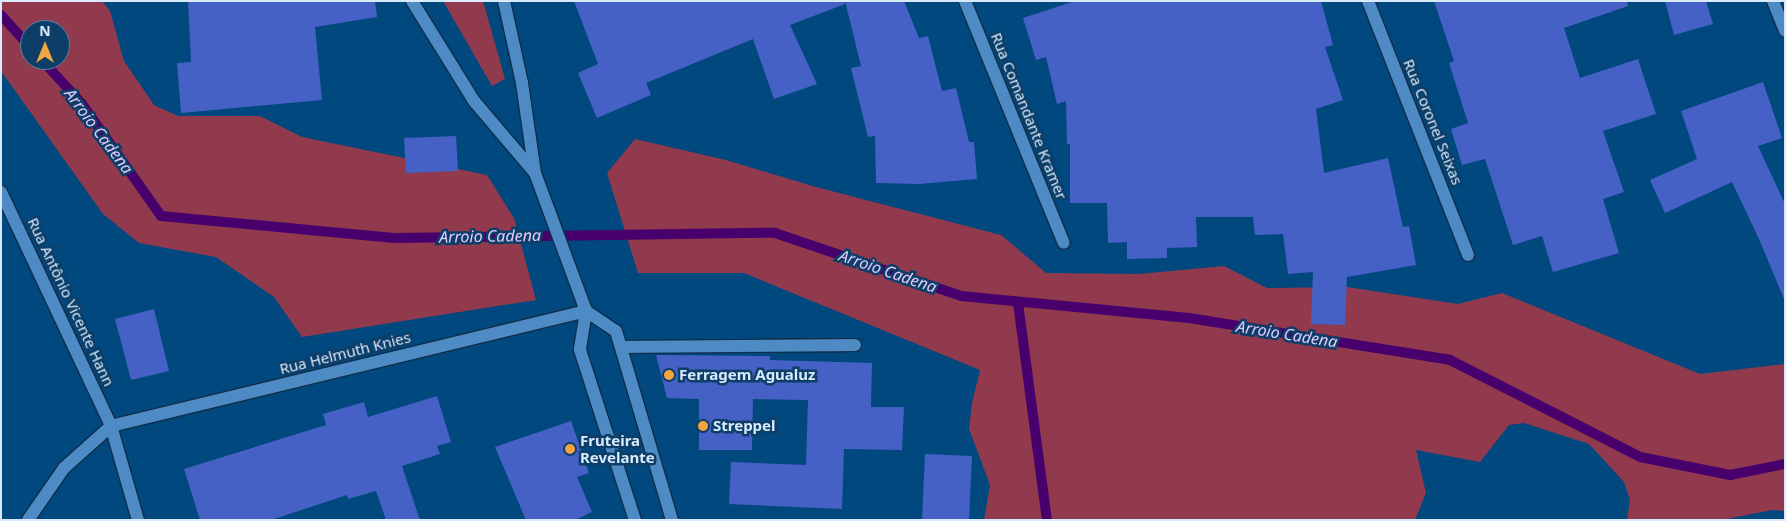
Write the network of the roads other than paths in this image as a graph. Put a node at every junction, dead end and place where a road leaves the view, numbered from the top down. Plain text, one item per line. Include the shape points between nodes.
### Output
1 (412, 1) edge
2 (504, 1) edge
3 (965, 1) edge
4 (1368, 1) edge
5 (1773, 1) edge
6 (1785, 31) edge
7 (535, 174) junction
8 (1, 192) edge
9 (1064, 243) dead end
10 (1468, 255) dead end
11 (586, 311) junction
12 (856, 345) dead end
13 (622, 347) junction
14 (111, 426) junction
15 (28, 520) edge
16 (138, 520) edge
17 (635, 520) edge
18 (672, 520) edge

1 - 7 street via 474,101
2 - 7 street via 522,83
3 - 9 street, Rua Comandante Kramer
4 - 10 street, Rua Coronel Seixas
5 - 6 street
7 - 11 street
8 - 14 street, Rua Antônio Vicente Hann
11 - 13 street via 616,331
11 - 14 street, Rua Helmuth Knies
11 - 17 street via 580,350
12 - 13 street
13 - 18 street
14 - 15 street via 64,468
14 - 16 street, Rua Antônio Vicente Hann

